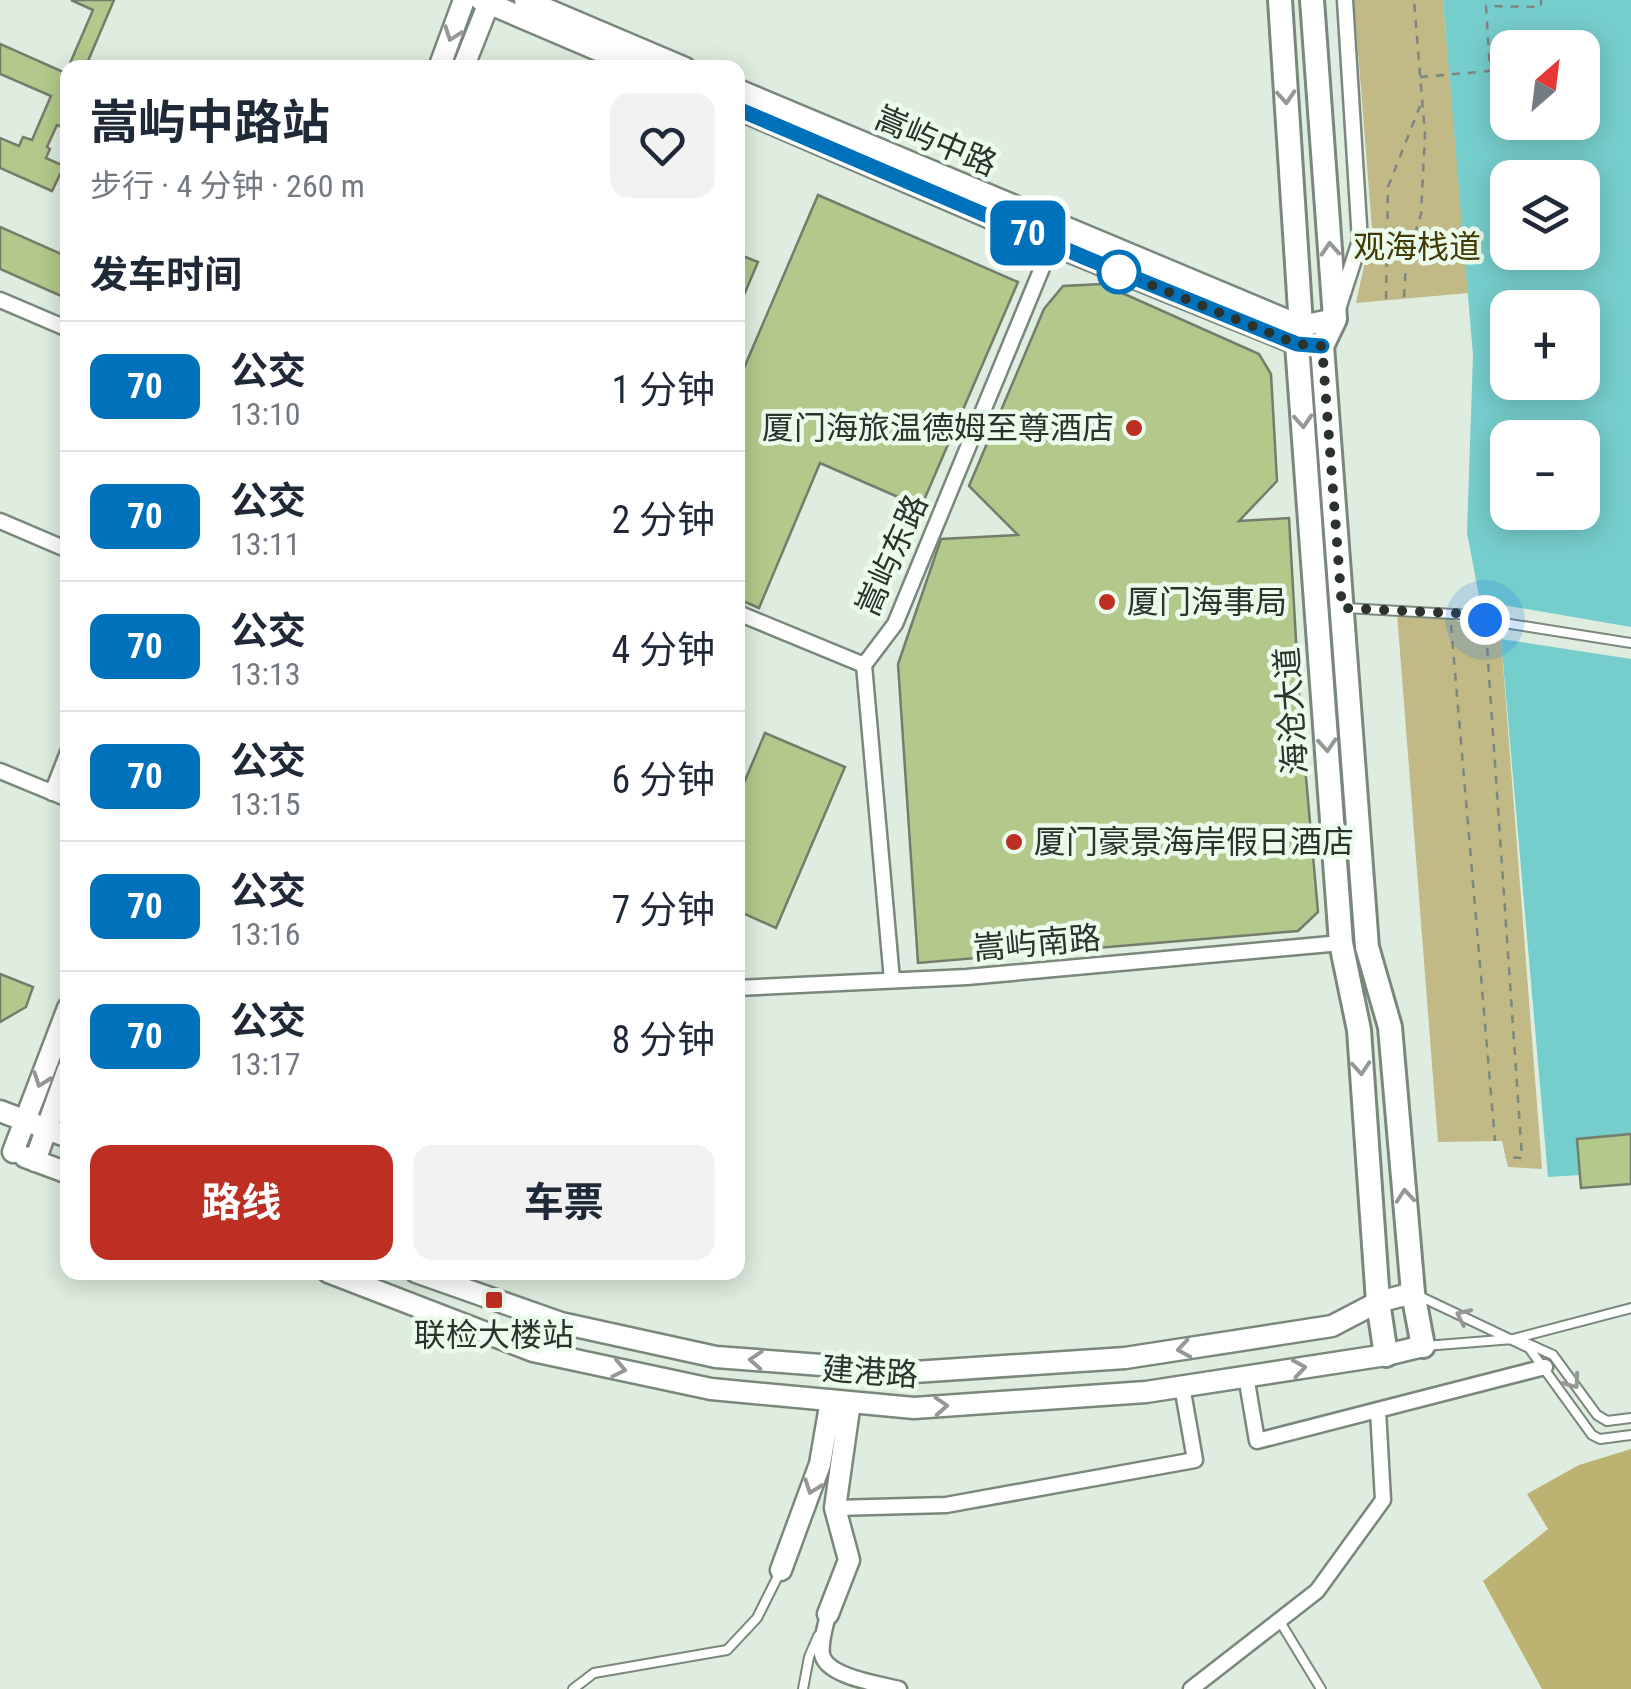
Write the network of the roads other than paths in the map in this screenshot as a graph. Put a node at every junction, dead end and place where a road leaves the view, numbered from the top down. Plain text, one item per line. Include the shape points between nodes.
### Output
1 (464, 0) edge
2 (525, 0) edge
3 (1280, 0) edge
4 (1312, 0) edge
5 (1344, 0) edge
6 (486, 1) edge
7 (442, 60) edge
8 (466, 60) edge
9 (622, 60) edge
10 (666, 60) edge
11 (745, 93) edge
12 (745, 112) edge
13 (1054, 235) junction
14 (0, 300) edge
15 (1335, 319) junction
16 (60, 326) edge
17 (1299, 335) junction
18 (1322, 346) junction
19 (0, 521) edge
20 (60, 547) edge
21 (1342, 608) junction
22 (745, 616) edge
23 (1631, 643) edge
24 (864, 665) junction
25 (0, 771) edge
26 (60, 772) edge
27 (52, 793) junction
28 (60, 796) edge
29 (1341, 944) junction
30 (892, 980) junction
31 (745, 988) edge
32 (60, 1037) edge
33 (60, 1084) edge
34 (0, 1111) edge
35 (36, 1124) junction
36 (60, 1134) edge
37 (6, 1150) edge
38 (35, 1161) junction
39 (60, 1170) edge
40 (349, 1280) edge
41 (439, 1280) edge
42 (1413, 1293) junction
43 (1378, 1302) junction
44 (1631, 1308) edge
45 (1513, 1339) junction
46 (1423, 1346) junction
47 (1386, 1355) junction
48 (1544, 1367) junction
49 (1246, 1376) junction
50 (1182, 1386) junction
51 (840, 1401) junction
52 (1378, 1410) junction
53 (1631, 1418) edge
54 (1631, 1435) edge
55 (835, 1508) junction
56 (781, 1570) joint
57 (828, 1614) junction
58 (1279, 1620) junction
59 (573, 1689) edge
60 (803, 1689) edge
61 (899, 1689) edge
62 (1191, 1689) edge
63 (1322, 1689) edge

1 -> 7 main road
2 - 10 main road
3 -> 17 main road, 海沧大道
15 -> 4 main road
5 - 15 street via 1360,242
6 - 8 main road
6 - 9 main road
11 - 13 main road, 嵩屿中路
12 - 13 main road, 嵩屿中路
13 - 17 main road, 嵩屿中路
13 - 24 street, 嵩屿东路 via 896,624
14 - 16 street
15 - 17 main road
15 - 18 main road
17 - 18 main road, 嵩屿中路
17 -> 29 main road, 海沧大道
18 - 21 main road, 海沧大道
19 - 20 street
21 - 23 lane via 1471,614
42 -> 21 main road, 海沧大道 via 1390,1027 1367,948
22 - 24 street
24 - 30 street, 嵩屿东路
25 - 27 street
26 - 27 street
27 - 28 street
29 - 30 street, 嵩屿南路
29 -> 43 main road, 海沧大道 via 1359,1030
30 - 31 street, 嵩屿南路
32 -> 35 main road
33 - 35 main road
34 - 35 main road
35 - 36 main road
35 - 37 main road
35 - 38 main road
37 - 38 main road
38 - 39 main road
40 -> 51 main road, 建港路 via 533,1350 711,1390
43 -> 41 main road, 建港路 via 1332,1326 1125,1358 914,1372 716,1357 561,1323
42 - 43 main road, 建港路
45 -> 42 lane
42 - 46 main road, 海沧大道
43 - 47 main road, 海沧大道
44 - 45 lane
45 - 46 lane
45 - 48 lane
45 -> 53 lane via 1553,1354 1597,1415 1607,1421
46 - 47 main road, 建港路
49 -> 47 main road, 建港路
48 - 52 street
48 - 54 lane via 1592,1435
49 - 50 main road, 建港路
49 - 52 street via 1257,1441
51 -> 50 main road, 建港路 via 914,1408
50 - 55 street via 1196,1460 946,1504
51 - 55 main road
51 -> 56 main road
52 - 58 street via 1383,1500 1317,1591
55 - 57 main road via 848,1560
56 - 59 lane via 757,1618 728,1650 594,1674
57 - 60 lane
57 - 61 street via 822,1652 828,1666
58 - 62 street
58 - 63 lane

